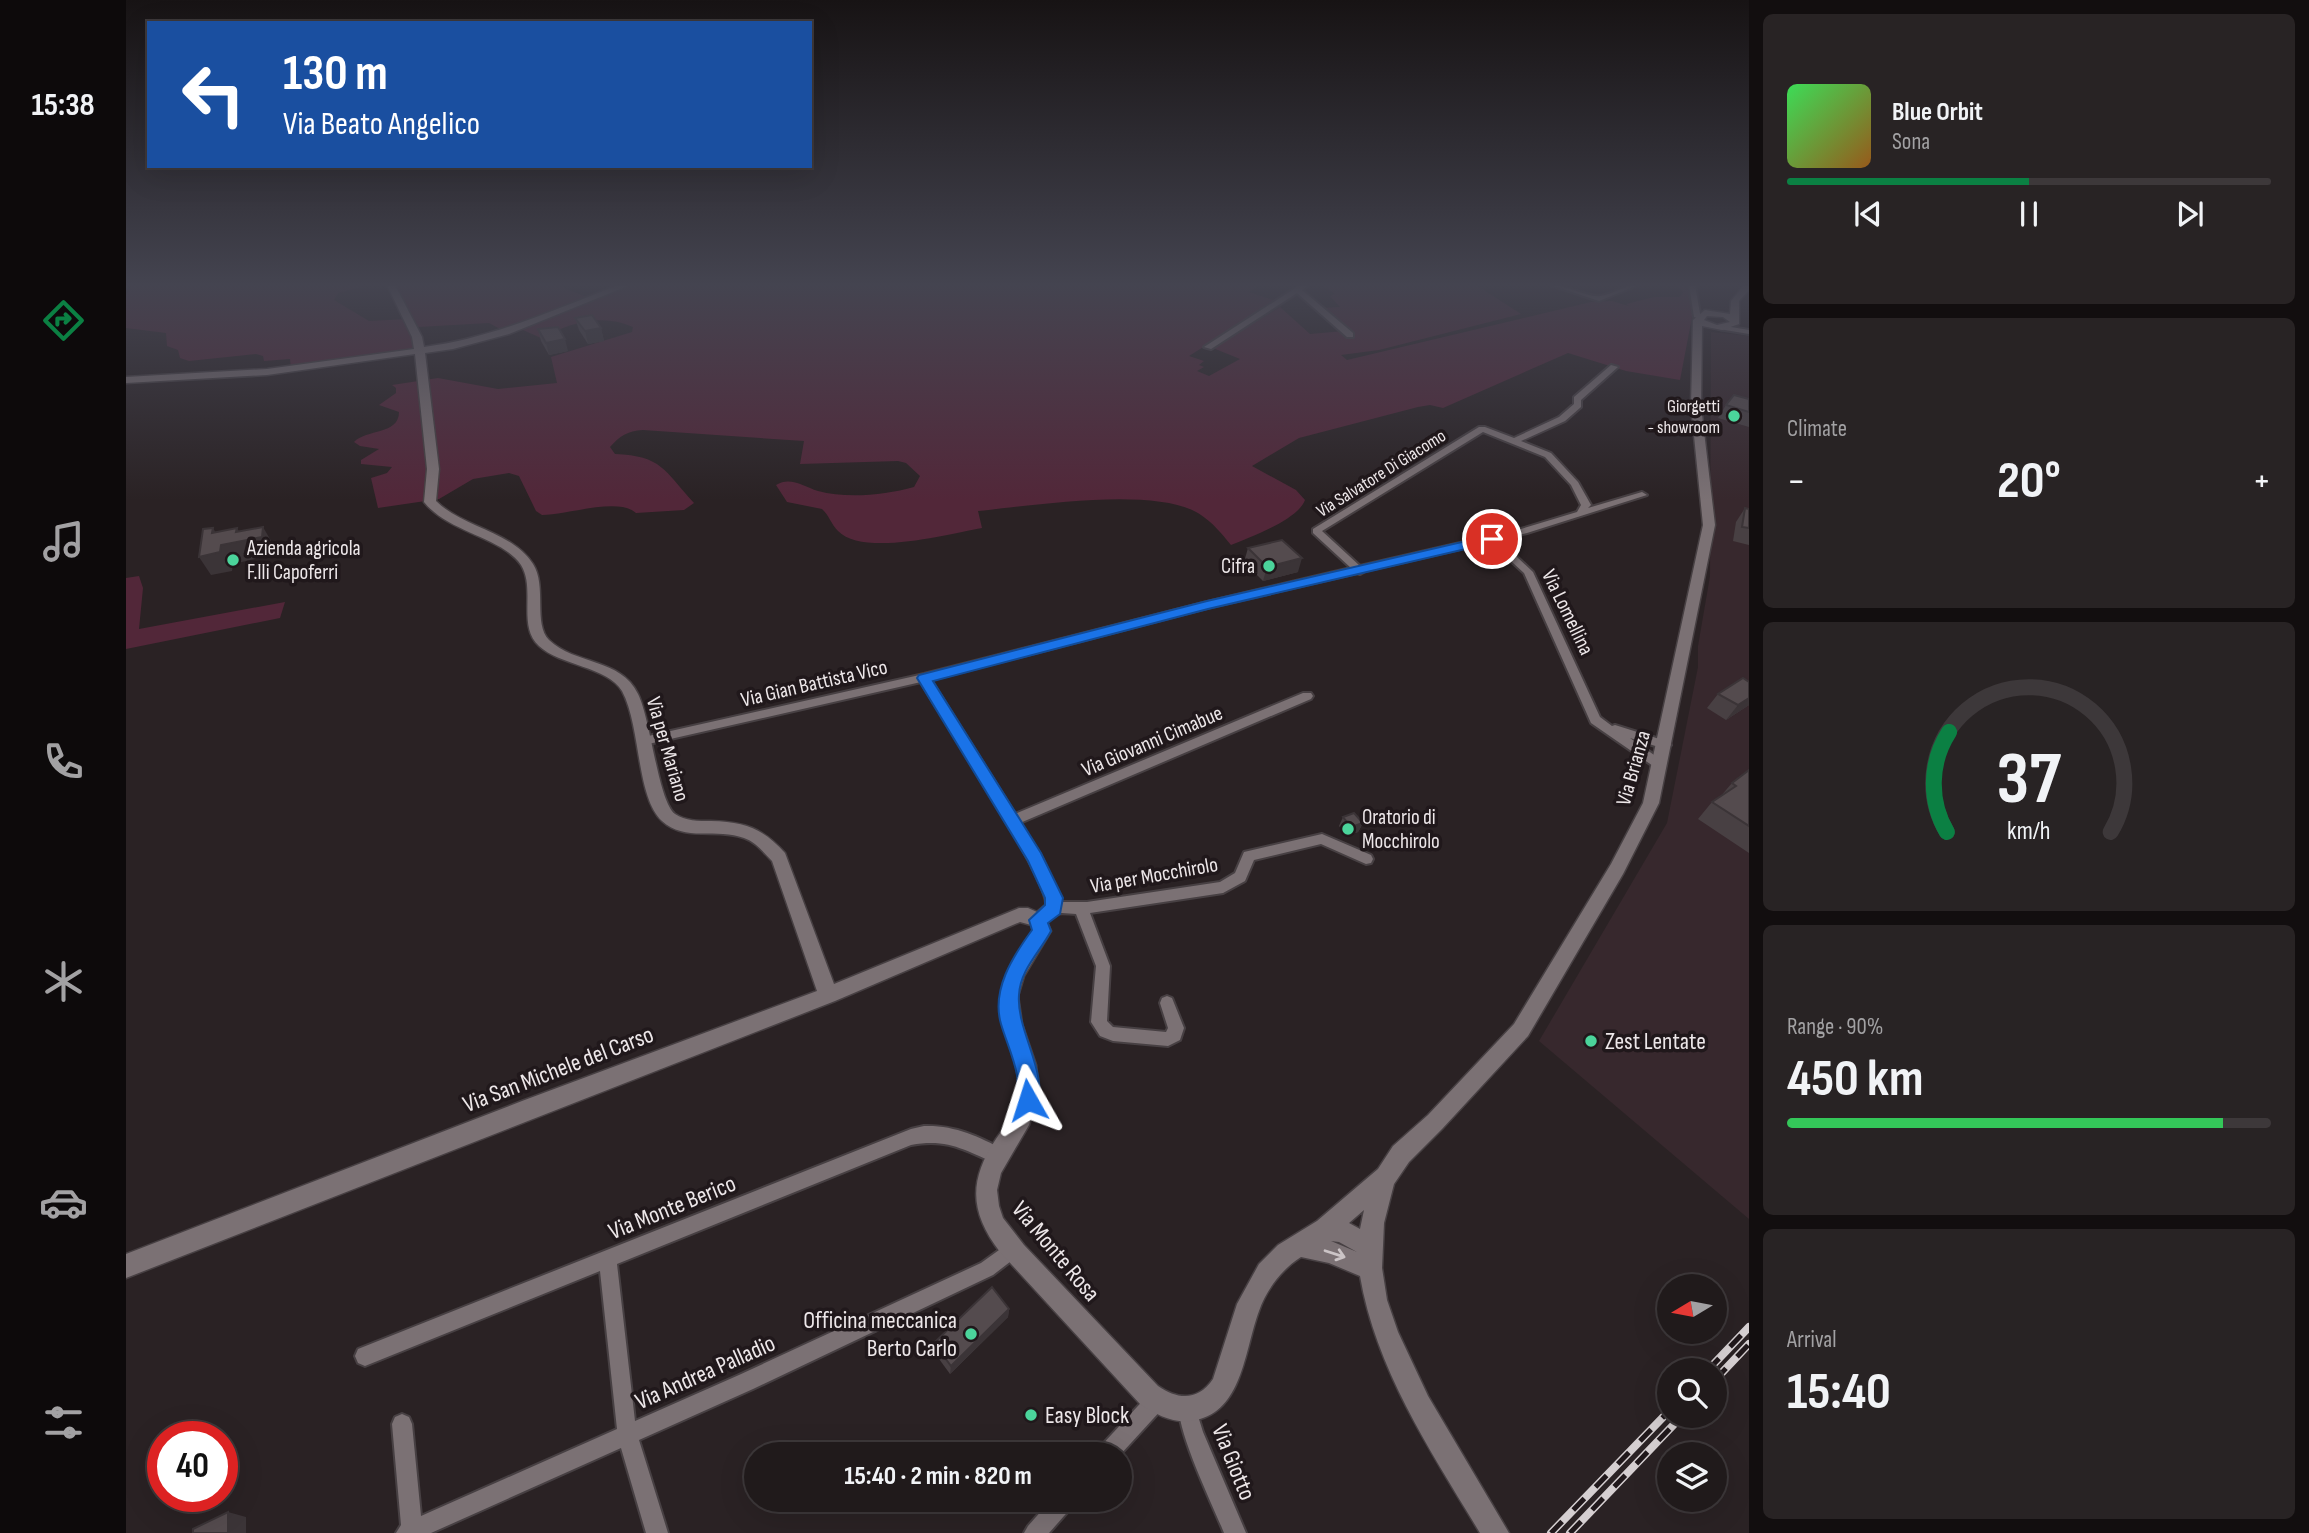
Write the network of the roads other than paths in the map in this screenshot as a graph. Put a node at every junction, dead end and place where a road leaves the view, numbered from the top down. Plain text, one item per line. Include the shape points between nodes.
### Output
1 (383, 357) edge
2 (420, 357) edge
3 (1698, 357) edge
4 (1614, 367) dead end
5 (126, 380) edge
6 (1515, 441) junction
7 (1642, 495) dead end
8 (1580, 514) junction
9 (1492, 539) junction
10 (1360, 571) junction
11 (925, 678) junction
12 (1307, 696) dead end
13 (1591, 714) junction
14 (644, 741) junction
15 (1664, 745) junction
16 (1660, 765) junction
17 (1012, 821) junction
18 (1366, 859) dead end
19 (1081, 909) junction
20 (1046, 914) junction
21 (828, 995) junction
22 (1167, 1003) dead end
23 (998, 1156) junction
24 (1386, 1177) junction
25 (1325, 1229) junction
26 (1298, 1245) junction
27 (1013, 1249) junction
28 (1369, 1258) junction
29 (608, 1259) junction
30 (126, 1266) edge
31 (365, 1356) dead end
32 (1156, 1401) junction
33 (1187, 1410) junction
34 (402, 1424) dead end
35 (626, 1434) junction
36 (1118, 1442) edge
37 (1054, 1512) edge
38 (410, 1532) edge
39 (1494, 1532) edge
40 (656, 1533) edge
41 (1035, 1533) edge
42 (1235, 1533) edge

1 - 5 street via 252,373
2 - 14 street, Via per Mariano via 433,469 430,502 522,558 533,579 537,631 544,644 623,682 635,702
3 - 15 street, Via Brianza via 1696,406 1709,526
4 - 6 street via 1577,399 1578,405 1562,419
6 - 8 street, Via Salvatore Di Giacomo via 1549,455 1575,484 1586,505
6 - 10 street, Via Salvatore Di Giacomo via 1482,429 1316,531
7 - 8 street, Via Gian Battista Vico
8 - 9 street, Via Gian Battista Vico
9 - 10 street, Via Gian Battista Vico
9 - 13 street, Via Lomellina via 1528,572
10 - 11 street, Via Gian Battista Vico via 1207,605
11 - 14 street, Via Gian Battista Vico
11 - 17 street
12 - 17 street, Via Giovanni Cimabue
13 - 15 street via 1622,733
13 - 16 street, Via Lomellina
14 - 21 street, Via per Mariano via 663,815 682,825 748,830 771,845
15 - 16 street, Via Brianza
16 - 24 street, Via Brianza via 1651,803 1623,858 1521,1030 1401,1154
17 - 20 street via 1054,898
18 - 19 street, Via per Mocchirolo via 1322,839 1249,856 1240,877 1223,887
19 - 20 street, Via per Mocchirolo
19 - 22 street via 1103,966 1098,1022 1105,1031 1168,1039 1177,1028
20 - 21 street, Via San Michele del Carso via 1024,914
20 - 23 street, Via Monte Rosa via 1042,931 1017,968 1008,999 1028,1076 1028,1100
21 - 30 street, Via San Michele del Carso
23 - 27 street, Via Monte Rosa via 988,1176 987,1204 995,1225
23 - 29 street, Via Monte Berico via 957,1135 911,1137
24 - 25 street
24 - 28 street via 1375,1209
25 - 26 street
25 - 28 street via 1342,1231
26 -> 28 street
26 - 33 street via 1276,1261 1258,1285 1219,1393 1203,1406
27 - 32 street, Via Monte Rosa
27 - 35 street, Via Andrea Palladio via 987,1269
28 - 39 street via 1374,1292 1403,1372
29 - 31 street, Via Monte Berico
29 - 35 street
32 - 33 street
32 - 36 street
33 - 42 street, Via Giotto
34 - 38 street
35 - 38 street, Via Andrea Palladio
35 - 40 street
37 - 41 street

